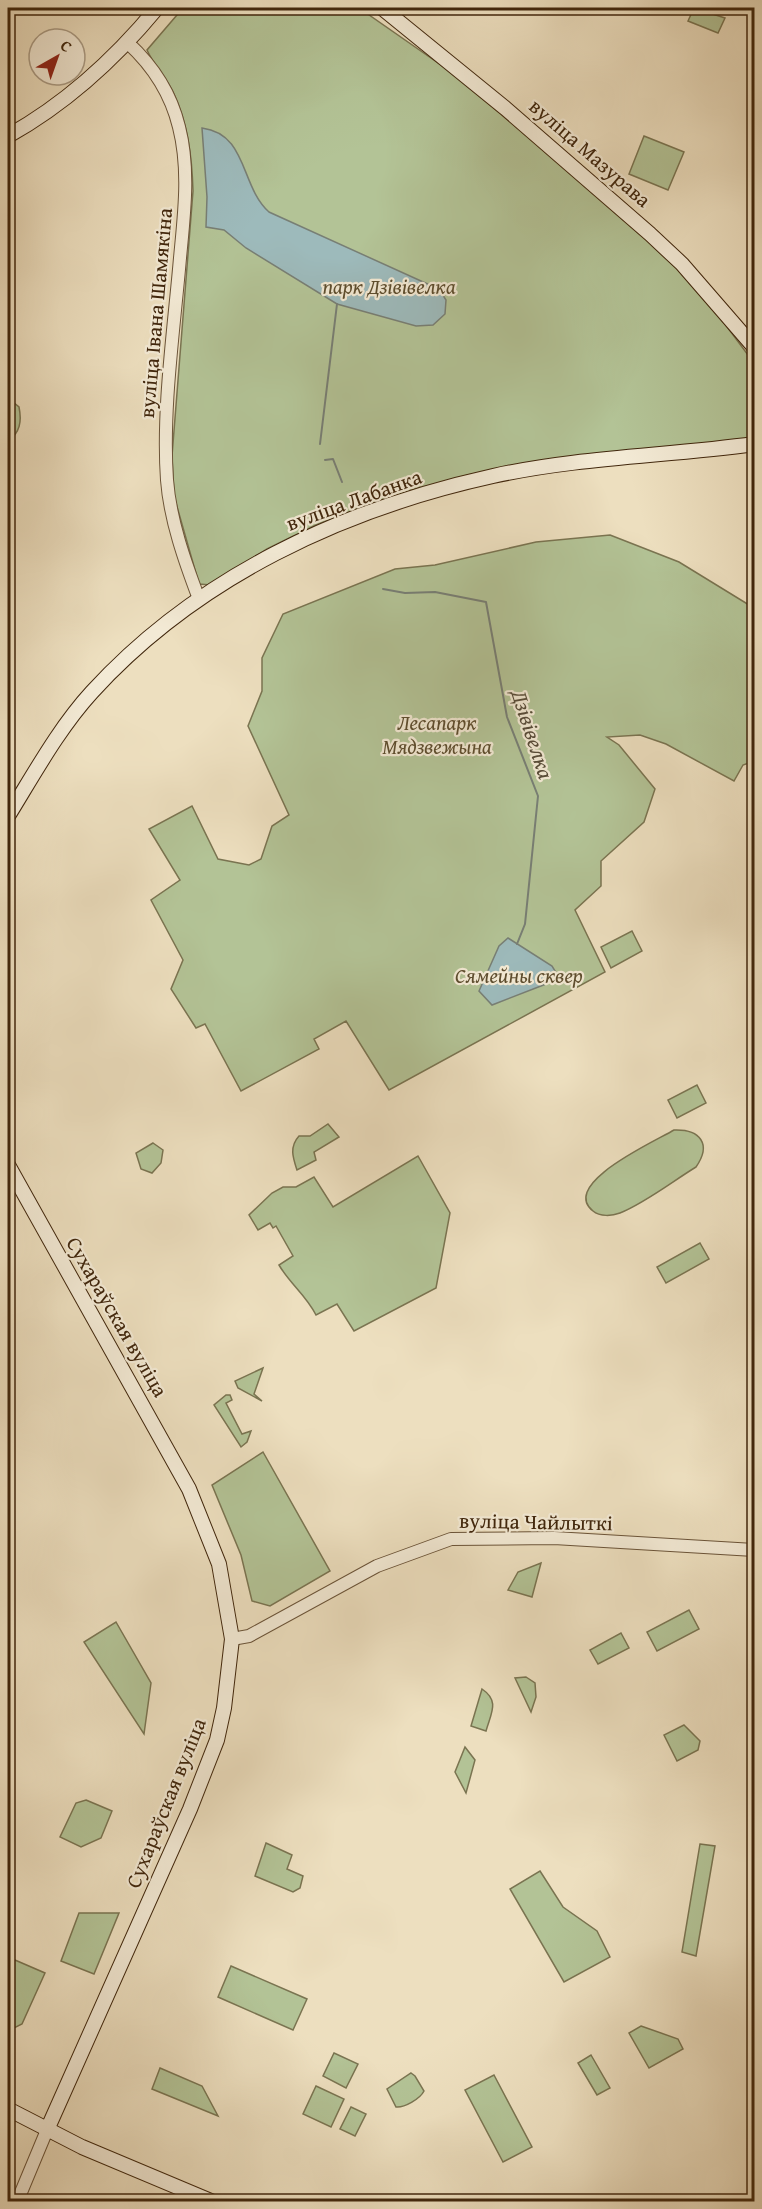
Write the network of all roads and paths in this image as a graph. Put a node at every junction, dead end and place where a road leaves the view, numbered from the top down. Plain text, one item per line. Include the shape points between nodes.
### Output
1 (157, 8) edge
2 (382, 8) edge
3 (128, 43) junction
4 (8, 136) edge
5 (754, 347) edge
6 (754, 444) edge
7 (200, 599) junction
8 (8, 816) edge
9 (8, 1166) edge
10 (754, 1550) edge
11 (232, 1639) junction
12 (8, 2109) edge
13 (47, 2130) junction
14 (16, 2202) edge
15 (213, 2202) edge

1 - 3 main road
2 - 5 main road, вуліца Мазурава via 650,234 682,264
3 - 4 main road via 81,88
3 - 7 street, вуліца Івана Шамякіна via 160,81 172,105 183,144 185,191 167,408 167,481
6 - 7 main road, вуліца Лабанка via 555,466 451,487 316,532 266,557
7 - 8 main road, вуліца Лабанка via 127,657 90,694
9 - 11 main road, Сухараўская вуліца via 189,1489 219,1564
10 - 11 street, вуліца Чайлыткі via 554,1538 451,1539 377,1566 249,1636
11 - 13 main road, Сухараўская вуліца via 224,1708 211,1757
12 - 13 main road
13 - 14 street
13 - 15 main road

